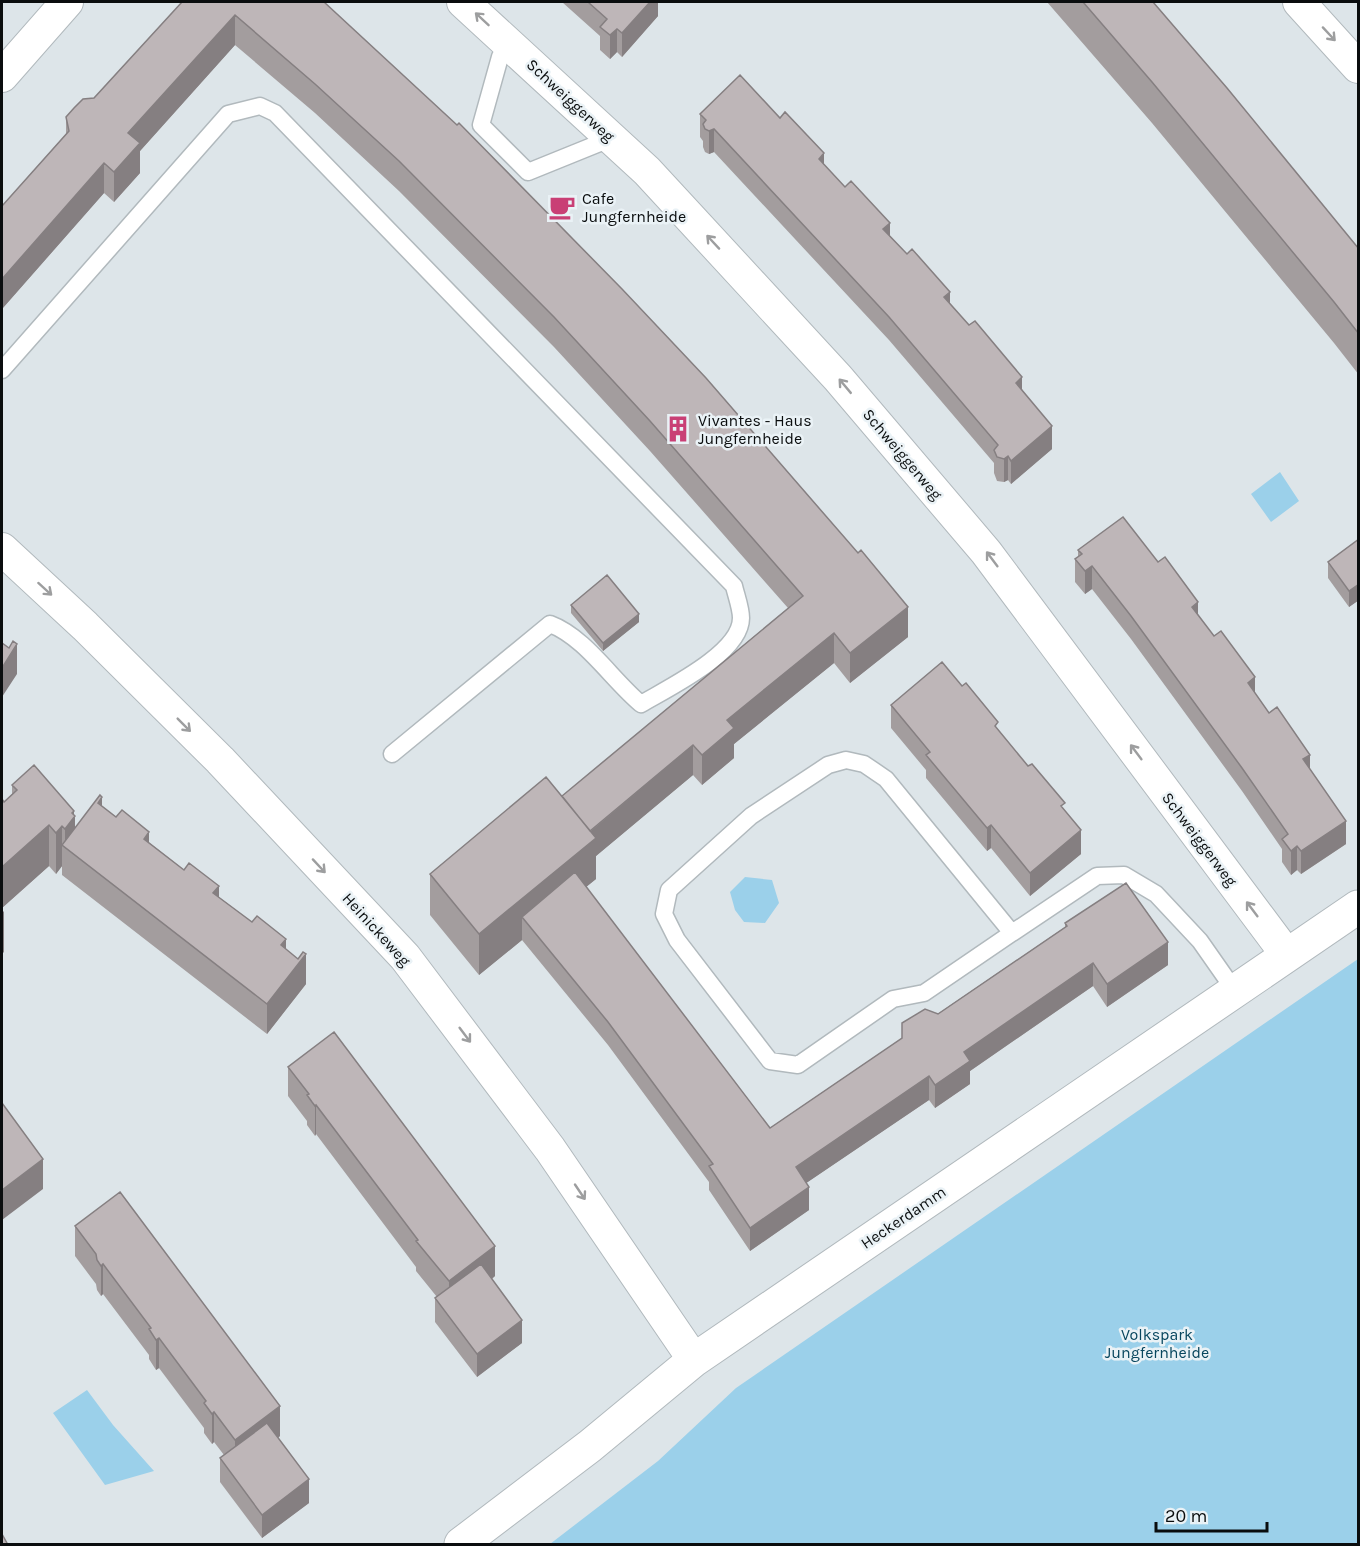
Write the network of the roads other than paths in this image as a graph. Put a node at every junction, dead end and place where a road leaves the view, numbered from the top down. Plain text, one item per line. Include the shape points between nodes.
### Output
1 (67, 2) edge
2 (464, 2) edge
3 (1299, 2) edge
4 (507, 42) junction
5 (6, 62) edge
6 (1359, 67) edge
7 (612, 138) junction
8 (2, 370) edge
9 (2, 549) edge
10 (392, 754) dead end
11 (1359, 907) edge
12 (1012, 933) junction
13 (1287, 955) junction
14 (1235, 991) junction
15 (694, 1360) junction
16 (460, 1545) edge

1 - 5 street
4 -> 2 street, Schweiggerweg
3 -> 6 street
4 - 7 street, Schweiggerweg
4 - 7 lane via 481,125 528,172
13 -> 7 street, Schweiggerweg via 986,552 838,378
8 - 10 lane via 228,114 260,106 275,113 734,585 741,619 731,645 701,669 641,704 583,646 563,629 550,624
9 -> 15 street, Heinickeweg via 220,760 405,957 550,1149
11 - 13 street, Heckerdamm
12 - 12 lane via 886,779 864,764 846,760 828,765 751,816 669,890 664,914 677,940 770,1060 798,1065 893,999 924,993
12 - 14 lane via 1097,876 1124,875 1156,894 1200,941
13 - 14 street, Heckerdamm
14 - 15 street, Heckerdamm
15 - 16 street, Heckerdamm

